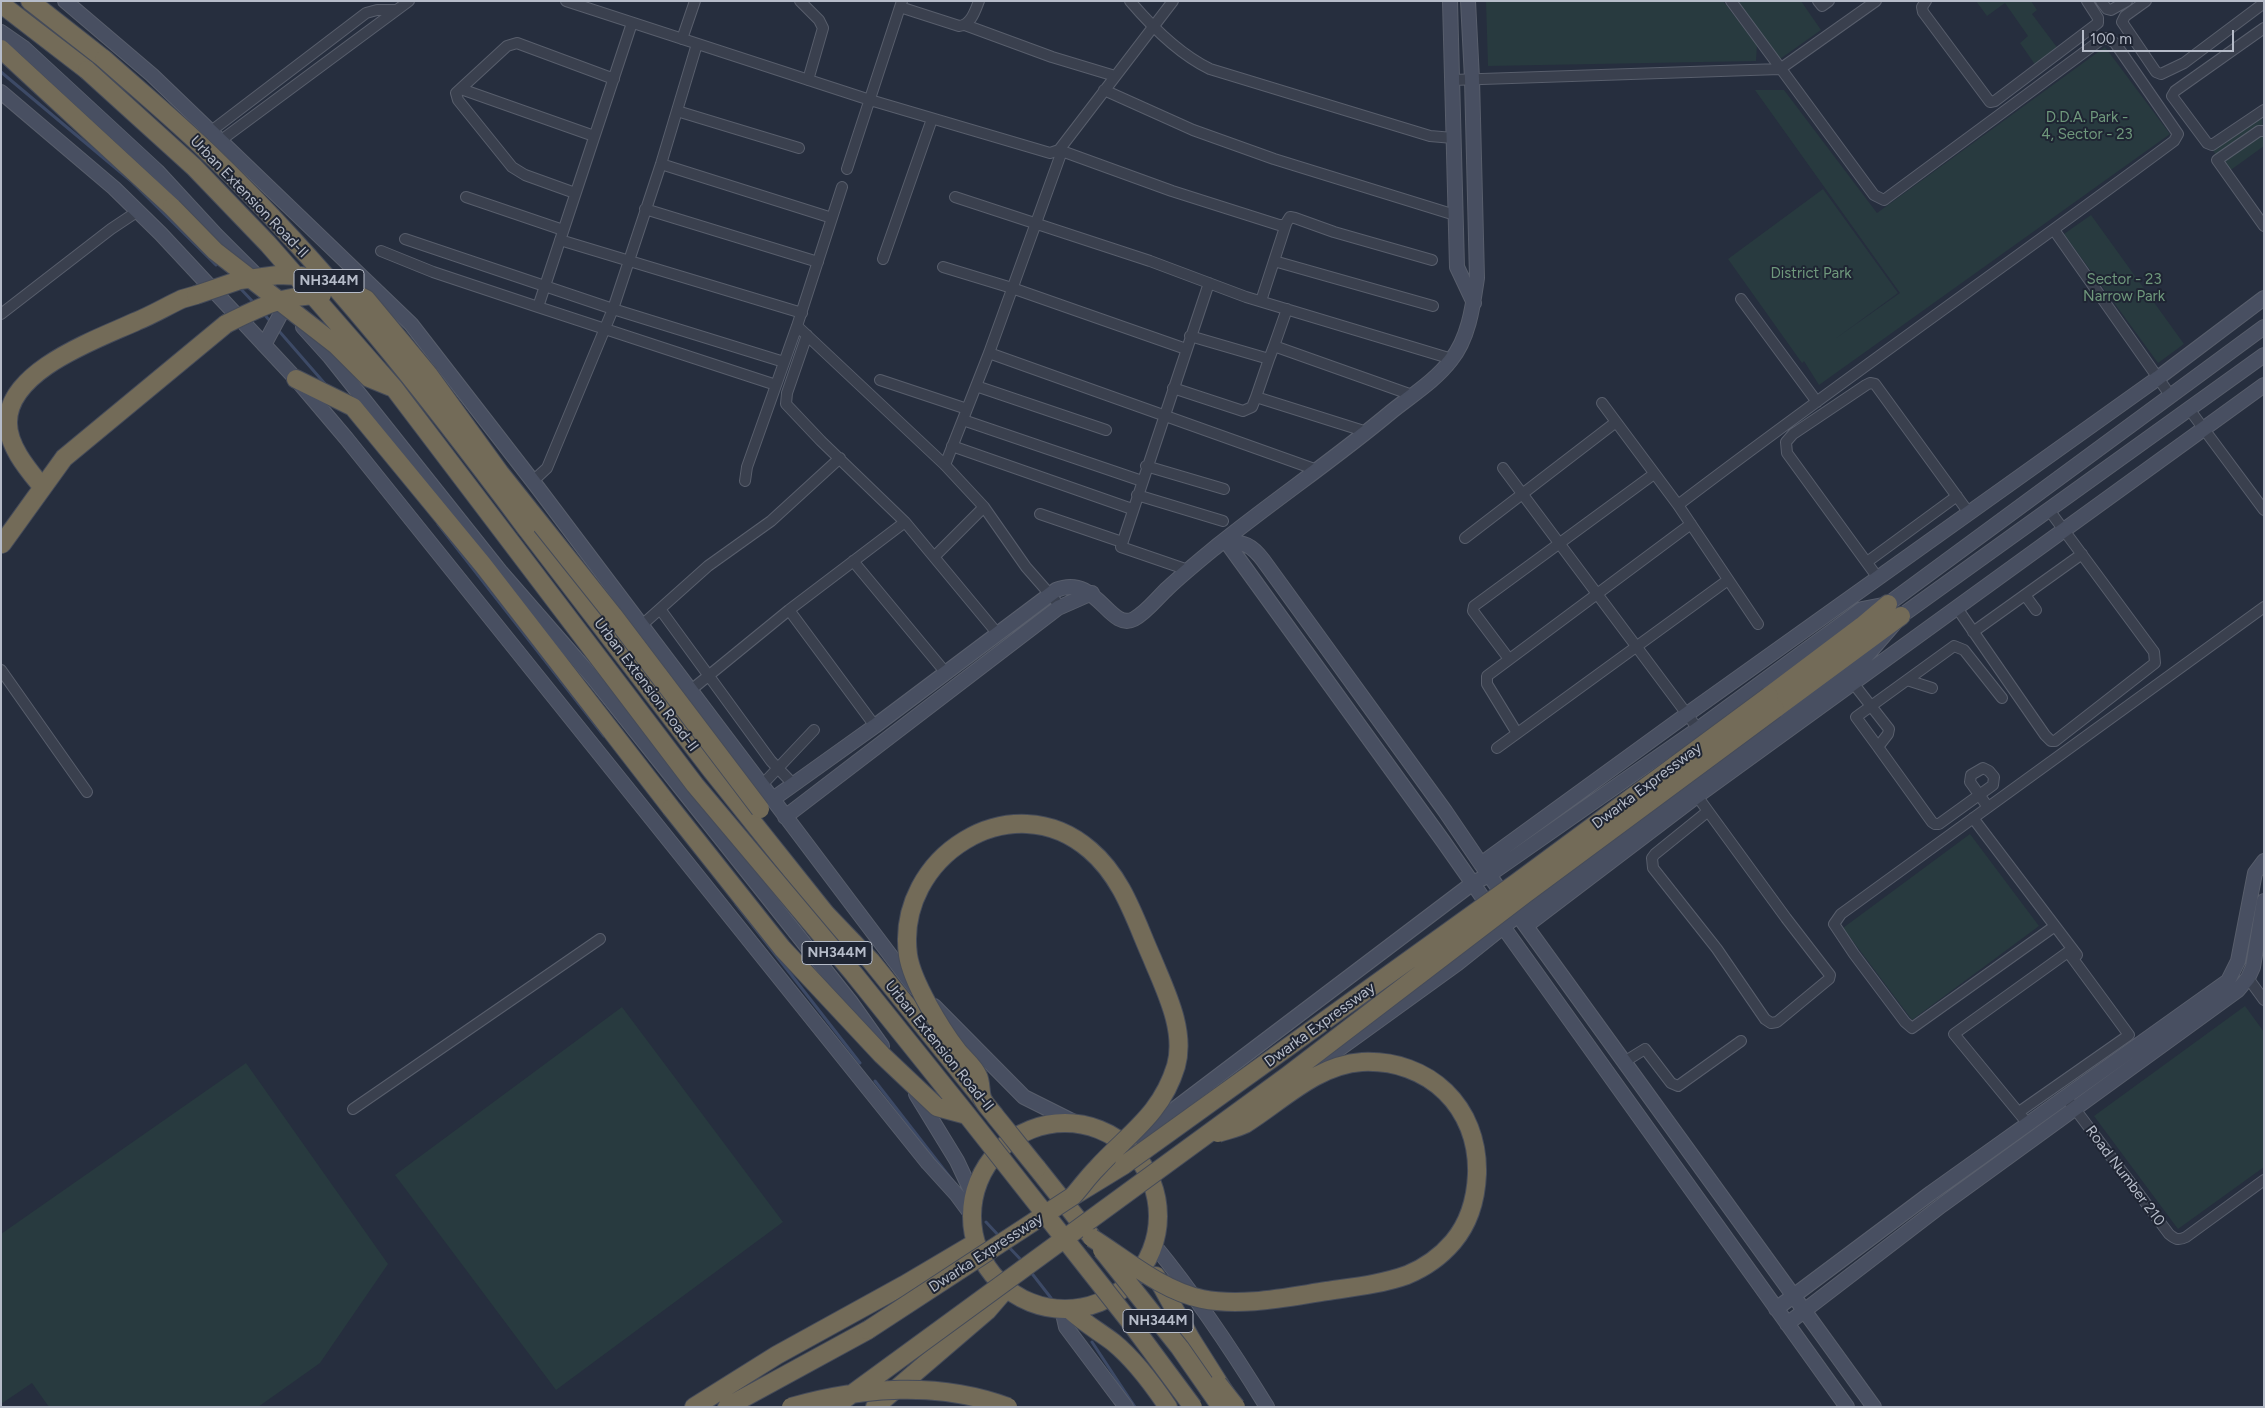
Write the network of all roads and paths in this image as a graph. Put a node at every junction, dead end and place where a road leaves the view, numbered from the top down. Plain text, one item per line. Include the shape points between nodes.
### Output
1 (30, 1) edge
2 (409, 1) edge
3 (566, 1) edge
4 (695, 1) edge
5 (800, 1) edge
6 (979, 1) edge
7 (1130, 1) edge
8 (1173, 1) edge
9 (1450, 1) edge
10 (1468, 1) edge
11 (1731, 1) edge
12 (1818, 1) edge
13 (1829, 1) edge
14 (1876, 1) edge
15 (1926, 1) edge
16 (2087, 1) edge
17 (2101, 1) edge
18 (2127, 1) edge
19 (2146, 1) edge
20 (1, 4) edge
21 (74, 4) edge
22 (901, 4) edge
23 (2264, 4) edge
24 (396, 10) junction
25 (632, 23) junction
26 (965, 25) junction
27 (1153, 27) junction
28 (2264, 28) edge
29 (1, 32) edge
30 (682, 39) junction
31 (697, 44) junction
32 (1, 49) edge
33 (1780, 69) junction
34 (1115, 76) junction
35 (614, 79) junction
36 (1472, 79) junction
37 (808, 80) junction
38 (1452, 80) junction
39 (461, 89) junction
40 (1104, 90) junction
41 (1, 92) edge
42 (870, 100) junction
43 (2264, 110) edge
44 (677, 111) junction
45 (932, 119) junction
46 (2264, 131) edge
47 (215, 136) junction
48 (594, 136) junction
49 (1452, 138) junction
50 (799, 148) dead end
51 (1060, 150) junction
52 (661, 164) junction
53 (847, 169) dead end
54 (842, 187) dead end
55 (575, 192) junction
56 (466, 197) dead end
57 (955, 197) dead end
58 (645, 209) junction
59 (138, 211) junction
60 (1455, 215) junction
61 (832, 218) junction
62 (1036, 223) junction
63 (1286, 224) junction
64 (2264, 226) edge
65 (2054, 230) junction
66 (561, 235) junction
67 (405, 239) dead end
68 (381, 251) dead end
69 (883, 259) dead end
70 (1432, 260) dead end
71 (627, 261) junction
72 (1274, 261) junction
73 (818, 262) junction
74 (943, 267) dead end
75 (1209, 283) junction
76 (545, 286) junction
77 (1012, 288) junction
78 (2264, 298) edge
79 (366, 299) junction
80 (1741, 299) dead end
81 (1261, 301) junction
82 (1474, 303) junction
83 (285, 306) junction
84 (1433, 306) dead end
85 (538, 307) junction
86 (613, 309) junction
87 (1287, 309) junction
88 (802, 313) junction
89 (1, 314) edge
90 (797, 326) junction
91 (604, 327) junction
92 (2264, 327) edge
93 (806, 335) junction
94 (1190, 336) junction
95 (264, 345) junction
96 (1274, 346) junction
97 (1186, 349) junction
98 (989, 353) junction
99 (2264, 356) edge
100 (1269, 360) junction
101 (1452, 360) junction
102 (784, 362) junction
103 (2158, 378) junction
104 (296, 379) junction
105 (880, 380) dead end
106 (776, 385) junction
107 (2264, 385) edge
108 (976, 386) junction
109 (394, 388) junction
110 (1173, 388) junction
111 (1412, 395) junction
112 (2170, 395) junction
113 (1256, 397) junction
114 (1817, 402) junction
115 (1602, 403) dead end
116 (967, 408) junction
117 (2189, 409) junction
118 (1165, 416) junction
119 (963, 420) junction
120 (1616, 422) junction
121 (2204, 429) junction
122 (1106, 430) dead end
123 (1367, 432) junction
124 (952, 446) junction
125 (840, 458) junction
126 (945, 466) junction
127 (1146, 466) junction
128 (1503, 468) dead end
129 (1317, 470) junction
130 (1654, 474) junction
131 (533, 481) junction
132 (745, 481) dead end
133 (1142, 481) junction
134 (39, 483) dead end
135 (1224, 490) dead end
136 (1522, 494) junction
137 (1137, 495) junction
138 (1957, 496) junction
139 (1678, 505) junction
140 (984, 507) junction
141 (1132, 509) junction
142 (2049, 510) junction
143 (2264, 510) edge
144 (1969, 513) junction
145 (1040, 514) dead end
146 (1223, 521) dead end
147 (905, 522) junction
148 (1691, 524) junction
149 (2064, 530) junction
150 (1465, 538) dead end
151 (1225, 540) junction
152 (1122, 542) junction
153 (2, 544) edge
154 (1560, 545) junction
155 (2082, 554) junction
156 (934, 556) junction
157 (853, 561) junction
158 (1867, 562) junction
159 (1188, 570) junction
160 (1878, 578) junction
161 (1728, 580) junction
162 (1092, 593) junction
163 (1048, 594) junction
164 (1597, 595) junction
165 (2025, 595) junction
166 (1061, 606) junction
167 (2264, 607) edge
168 (1957, 608) junction
169 (660, 609) junction
170 (790, 610) junction
171 (1894, 610) junction
172 (2036, 610) dead end
173 (1758, 624) dead end
174 (642, 625) junction
175 (1973, 632) junction
176 (997, 633) junction
177 (1636, 647) junction
178 (1510, 658) junction
179 (1, 670) edge
180 (946, 673) junction
181 (708, 676) junction
182 (1907, 680) junction
183 (1853, 683) junction
184 (1932, 688) dead end
185 (691, 690) junction
186 (2002, 698) dead end
187 (1772, 702) junction
188 (1871, 706) junction
189 (1686, 715) junction
190 (875, 726) junction
191 (1698, 729) junction
192 (814, 730) dead end
193 (1517, 733) junction
194 (1878, 747) junction
195 (1497, 748) dead end
196 (778, 769) junction
197 (762, 785) junction
198 (794, 785) junction
199 (87, 792) dead end
200 (1697, 796) junction
201 (772, 800) junction
202 (1988, 807) junction
203 (1708, 812) junction
204 (786, 817) junction
205 (1973, 818) junction
206 (1458, 830) junction
207 (1444, 841) junction
208 (771, 846) junction
209 (2264, 861) edge
210 (1485, 870) junction
211 (1473, 883) junction
212 (2264, 901) edge
213 (1522, 921) junction
214 (2055, 926) junction
215 (1504, 928) junction
216 (600, 939) dead end
217 (2248, 978) junction
218 (2264, 1000) edge
219 (1740, 1041) dead end
220 (2143, 1043) junction
221 (1624, 1062) junction
222 (983, 1100) junction
223 (2070, 1103) junction
224 (353, 1109) dead end
225 (2019, 1112) junction
226 (968, 1115) junction
227 (1078, 1124) junction
228 (2028, 1124) junction
229 (1201, 1139) junction
230 (1126, 1146) junction
231 (2264, 1180) edge
232 (1153, 1184) junction
233 (973, 1195) junction
234 (1073, 1196) junction
235 (970, 1214) junction
236 (1092, 1238) junction
237 (974, 1243) junction
238 (1151, 1253) junction
239 (1006, 1289) junction
240 (1794, 1296) junction
241 (1066, 1309) junction
242 (1776, 1309) junction
243 (1804, 1310) junction
244 (1787, 1324) junction
245 (1180, 1348) junction
246 (694, 1407) edge
247 (727, 1407) edge
248 (791, 1407) edge
249 (834, 1407) edge
250 (875, 1407) edge
251 (1008, 1407) edge
252 (1126, 1407) edge
253 (1168, 1407) edge
254 (1193, 1407) edge
255 (1221, 1407) edge
256 (1235, 1407) edge
257 (1267, 1407) edge
258 (1847, 1407) edge
259 (1874, 1407) edge

1 - 208 highway, Urban Extension Road-II / NH344M, bridge via 104,59 211,155 360,315
2 - 24 street
3 - 25 street
4 - 30 street
5 - 37 street via 823,28
6 - 26 street
7 - 27 street
8 - 27 street
9 - 38 street
10 - 36 street
11 - 33 street
12 - 13 street via 1822,6
14 - 33 street
15 - 16 street via 1923,12 1990,102 2098,23
17 - 18 street via 2111,10
19 - 23 street via 2125,16 2122,22 2156,72 2161,74 2184,63
20 - 109 highway, Urban Extension Road-II / NH344M, bridge via 87,70 194,167 268,244
21 - 47 street
22 - 26 street via 959,26
22 - 42 street
24 - 47 street
24 - 47 street via 377,10 366,14
25 - 30 street
25 - 35 street
26 - 34 street
27 - 34 street
27 - 49 street via 1197,63 1231,77 1430,136
28 - 43 street via 2175,90 2172,96 2207,143 2212,145
29 - 83 street via 24,48 158,171
30 - 31 street
31 - 37 street
31 - 44 street
32 - 109 highway, bridge via 215,251 336,345 369,378
33 - 36 street
33 - 65 street via 1874,195 1884,200 2102,39 2111,40 2176,130 2177,138
34 - 40 street
35 - 39 street via 517,43 508,46
35 - 48 street
36 - 38 street
36 - 82 street via 1477,256
37 - 42 street
38 - 49 street
39 - 48 street
39 - 55 street via 456,95 458,100 512,167 524,175
40 - 51 street
40 - 60 street via 1193,130 1274,159
41 - 59 street
42 - 45 street
42 - 53 street
44 - 50 street
44 - 52 street
45 - 51 street via 1043,152
45 - 69 street
46 - 64 street via 2259,131 2218,162
47 - 131 street via 411,324
48 - 55 street
49 - 60 street
51 - 62 street
51 - 63 street via 1181,194 1279,225
52 - 58 street
52 - 61 street
54 - 61 street
55 - 66 street
56 - 66 street
57 - 62 street
58 - 71 street
58 - 73 street
59 - 89 street
59 - 95 street
60 - 82 street via 1456,267
61 - 73 street
62 - 75 street
62 - 77 street
63 - 70 street via 1290,217 1295,218
63 - 72 street
65 - 103 street
65 - 114 street
66 - 71 street
66 - 76 street
67 - 76 street
68 - 85 street
71 - 86 street
71 - 88 street
72 - 81 street
72 - 84 street
73 - 88 street
74 - 77 street
75 - 81 street
75 - 94 street
76 - 85 street
76 - 86 street
77 - 97 street
77 - 98 street
78 - 103 street
79 - 134 highway, bridge via 336,284 301,276 278,275 240,280 182,299 50,363 27,382 13,401 8,423 23,464
79 - 153 highway, bridge via 300,296 264,304 226,324 64,458
79 - 208 highway, bridge via 429,375 500,473 760,809
80 - 114 street
81 - 87 street
82 - 101 street via 1464,338
83 - 95 street
83 - 233 street via 330,357 500,571 594,679 850,1001 925,1107 958,1161
85 - 91 street
86 - 91 street
86 - 102 street
87 - 96 street
87 - 101 street
88 - 90 street
90 - 93 street
90 - 102 street
91 - 106 street
91 - 131 street via 547,468
92 - 112 street
93 - 125 street via 786,404
93 - 126 street
94 - 97 street
94 - 100 street
95 - 104 street
96 - 100 street
96 - 111 street
97 - 110 street
98 - 108 street
98 - 118 street
99 - 117 street
100 - 113 street
101 - 111 street via 1438,376
102 - 106 street
103 - 112 street
103 - 144 street
104 - 226 highway, bridge via 353,407 483,565 782,948 936,1108
104 - 235 street
105 - 116 street
106 - 132 street
107 - 121 street
108 - 116 street
108 - 122 street
109 - 226 highway, Urban Extension Road-II / NH344M, bridge via 695,785
110 - 113 street via 1243,411 1252,407
110 - 118 street
111 - 123 street
112 - 171 street
113 - 123 street
114 - 139 street
115 - 120 street
116 - 119 street
117 - 121 street
117 - 142 street
118 - 127 street
118 - 129 street
119 - 124 street
119 - 133 street
120 - 130 street
120 - 136 street
121 - 143 street
121 - 149 street
123 - 129 street
124 - 126 street
124 - 141 street
125 - 147 street
125 - 169 street via 770,522 708,566
126 - 140 street
127 - 133 street
127 - 135 street
128 - 136 street
129 - 151 street
130 - 139 street
130 - 154 street
131 - 174 street
133 - 137 street
136 - 150 street
136 - 154 street
137 - 141 street
137 - 146 street
138 - 144 street
138 - 158 street
138 - 158 street via 1875,384 1866,385 1793,434 1786,442 1787,452
139 - 148 street
140 - 156 street
140 - 163 street
141 - 152 street
142 - 149 street
142 - 171 street
144 - 160 street
145 - 152 street
147 - 156 street
147 - 157 street
148 - 161 street
148 - 164 street
149 - 155 street
149 - 168 street
151 - 159 street
151 - 206 street via 1255,549
151 - 207 street
152 - 159 street via 1121,547
154 - 164 street
154 - 178 street via 1474,606 1473,611
155 - 165 street
155 - 175 street via 2156,658 2155,663 2055,741 2045,735
156 - 176 street
157 - 170 street
157 - 180 street
158 - 160 street
159 - 162 street via 1140,614 1128,620 1116,617
160 - 189 street
161 - 173 street
161 - 177 street
162 - 163 street via 1068,586
162 - 166 street
163 - 166 street
163 - 176 street
164 - 177 street
164 - 178 street
165 - 172 street
165 - 175 street
166 - 204 street
167 - 202 street
168 - 175 street
168 - 183 street
169 - 174 street
169 - 181 street
170 - 181 street
170 - 190 street
171 - 187 highway, Dwarka Expressway via 1862,626
171 - 191 street via 1862,610
171 - 213 street via 1856,668
174 - 185 street
176 - 180 street
177 - 189 street
177 - 193 street
178 - 193 street via 1489,673 1486,680
179 - 199 street
180 - 190 street
181 - 185 street
181 - 196 street
182 - 184 street
182 - 186 street via 1954,646 1964,650
182 - 188 street
183 - 188 street
183 - 200 street
185 - 197 street
187 - 229 highway, Dwarka Expressway, bridge
187 - 234 highway, Dwarka Expressway, bridge via 1225,1094 1124,1165
188 - 194 street via 1889,729
188 - 194 street via 1856,717
189 - 191 street
189 - 210 street
190 - 198 street
191 - 210 street
192 - 196 street
193 - 195 street
194 - 202 street via 1935,824 1980,795
196 - 197 street
196 - 198 street
197 - 201 street
198 - 201 street
200 - 203 street
200 - 213 street
201 - 204 street
202 - 205 street
203 - 203 street via 1655,854 1652,858 1654,868 1717,949 1765,1019 1771,1023 1778,1022 1830,975
204 - 227 street via 912,984 1024,1097
205 - 214 street
205 - 214 street via 1837,918 1834,927 1865,970 1905,1022 1916,1027
206 - 207 street
206 - 210 street
207 - 211 street
208 - 222 highway, Urban Extension Road-II / NH344M via 826,914 871,961
209 - 220 street via 2255,873 2238,961 2228,981
210 - 211 street
210 - 213 street
211 - 215 street
211 - 230 street
212 - 217 street via 2253,967
213 - 215 street
213 - 221 street
214 - 220 street
215 - 232 street
215 - 242 street
216 - 224 street
217 - 218 street
217 - 223 street via 2238,990
219 - 221 street via 1678,1086 1672,1084 1645,1050
220 - 223 street
221 - 240 street
222 - 234 highway, bridge via 978,1075 956,1048 922,994 908,957 907,932 911,908 928,872 956,844 994,827 1018,824 1044,826 1089,848 1120,883 1169,999 1177,1034 1177,1063 1158,1104 1137,1131 1097,1167
222 - 236 highway, Urban Extension Road-II / NH344M, bridge
223 - 228 street
223 - 231 street, Road Number 210 via 2175,1239 2186,1237
223 - 243 street
225 - 225 street via 1954,1034 2068,952 2129,1035
225 - 228 street
226 - 254 highway, Urban Extension Road-II / NH344M, bridge
227 - 230 highway via 1104,1131
227 - 233 highway via 1052,1123 1026,1131 1007,1142 979,1176
228 - 240 street
229 - 236 highway, bridge via 1243,1125 1319,1074 1342,1065 1382,1063 1408,1067 1442,1088 1472,1132 1478,1158 1476,1190 1469,1217 1453,1241 1424,1266 1387,1280 1295,1296 1250,1301 1203,1299 1179,1292
229 - 249 highway, Dwarka Expressway, bridge
230 - 232 highway via 1142,1163
232 - 238 highway via 1158,1204 1158,1225
233 - 235 highway
234 - 247 highway, Dwarka Expressway, bridge via 868,1330
235 - 237 highway
236 - 245 highway, Urban Extension Road-II / NH344M, bridge
237 - 239 highway via 987,1268
237 - 246 highway via 777,1355
238 - 241 highway via 1134,1280 1114,1296 1092,1306
238 - 256 highway via 1190,1339
238 - 257 street via 1183,1280 1223,1335
239 - 241 highway via 1025,1301 1047,1308
239 - 250 highway via 986,1311
240 - 242 street
240 - 243 street
241 - 252 street via 1066,1327
241 - 253 highway via 1113,1342 1142,1370
242 - 244 street
243 - 244 street
243 - 259 street
244 - 258 street
245 - 255 highway, Urban Extension Road-II / NH344M, bridge
245 - 256 highway, bridge via 1200,1361
248 - 251 highway, bridge via 866,1391 914,1389 960,1394

